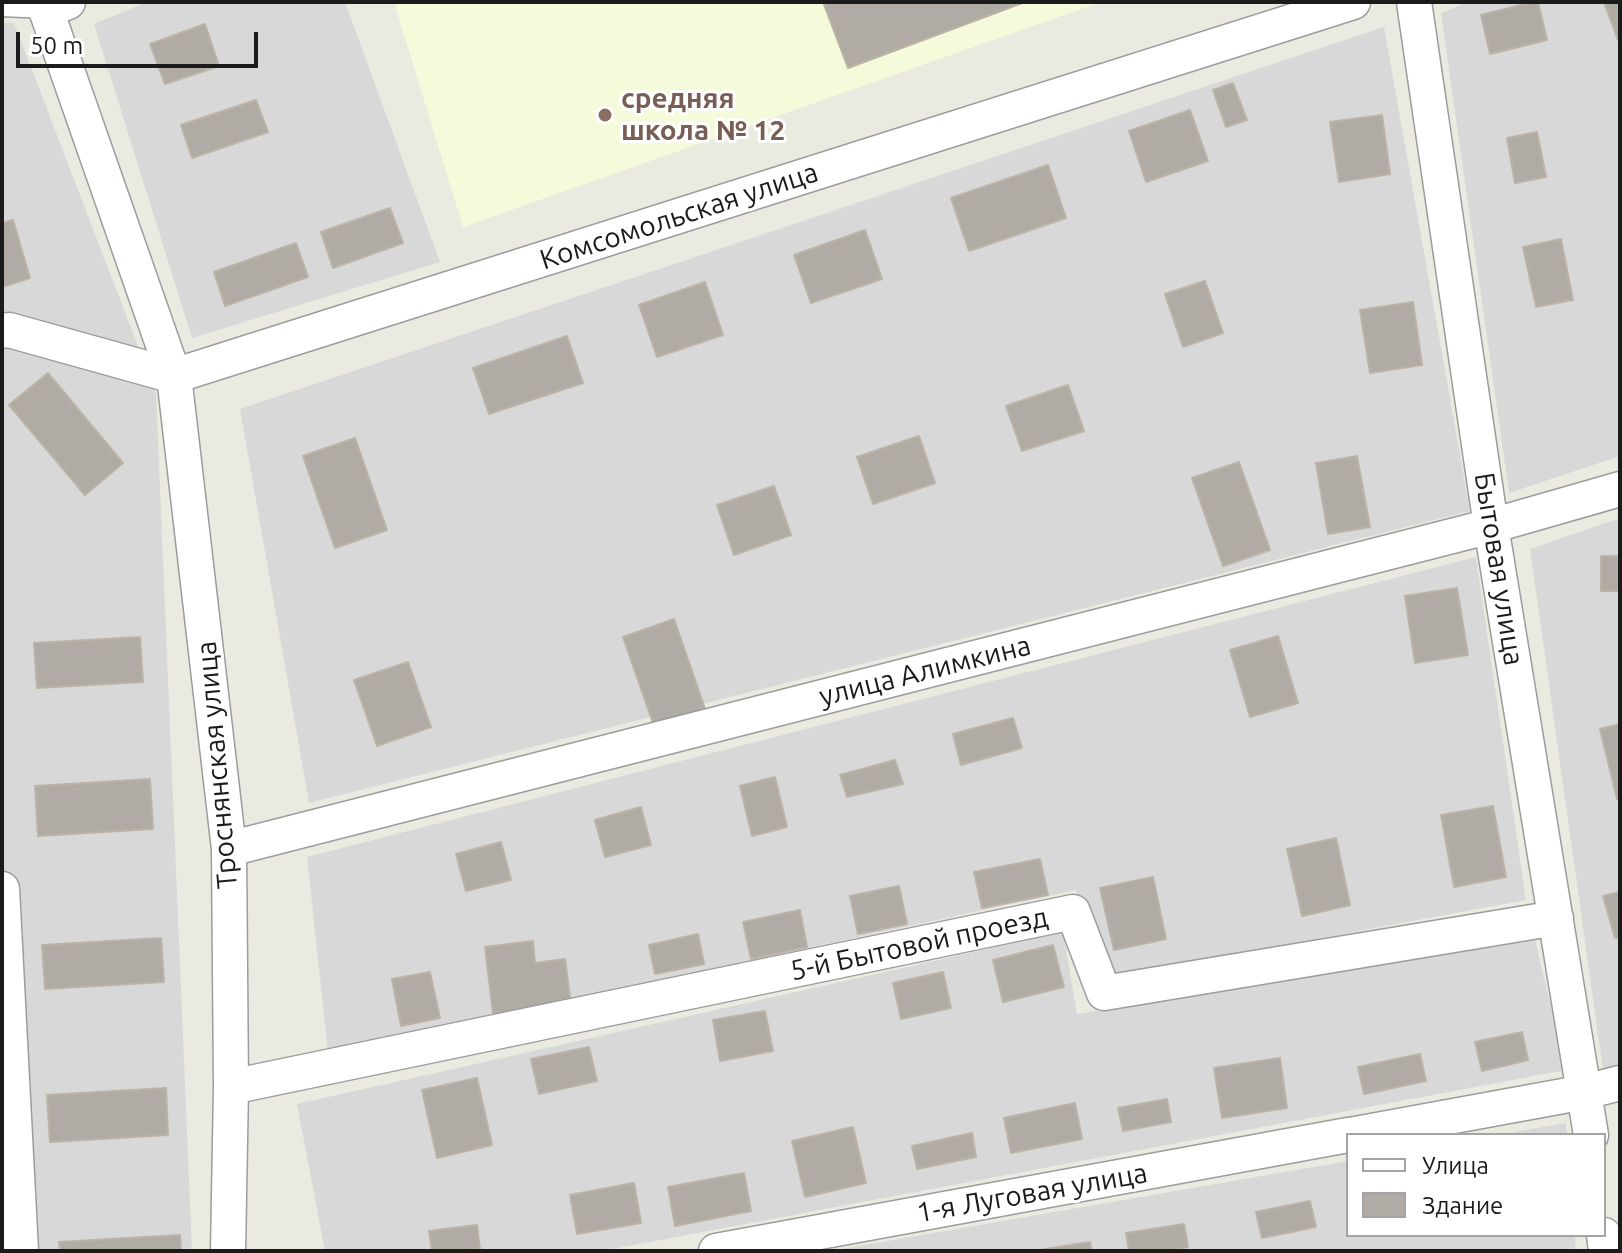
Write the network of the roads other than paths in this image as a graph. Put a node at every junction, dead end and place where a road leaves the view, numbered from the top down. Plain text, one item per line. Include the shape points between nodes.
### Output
1 (1353, 2) edge
2 (1414, 2) edge
3 (57, 6) edge
4 (2, 8) edge
5 (4, 333) edge
6 (174, 376) junction
7 (1620, 489) edge
8 (1491, 526) junction
9 (229, 849) junction
10 (2, 889) edge
11 (1556, 918) junction
12 (1620, 1083) edge
13 (231, 1087) junction
14 (1585, 1092) junction
15 (1360, 1133) edge
16 (1591, 1133) edge
17 (1346, 1136) edge
18 (21, 1251) edge
19 (228, 1251) edge
20 (716, 1251) edge

1 - 6 street, Комсомольская улица
2 - 8 street, Бытовая улица
3 - 4 lane
3 - 6 street, Троснянская улица
5 - 6 street
6 - 9 street, Троснянская улица
7 - 8 street, улица Алимкина
8 - 9 street, улица Алимкина
8 - 11 street, Бытовая улица
9 - 13 street, Троснянская улица
10 - 18 street
11 - 13 street, 5-й Бытовой проезд via 1104,993 1073,912
11 - 14 street, Бытовая улица
12 - 14 street, 1-я Луговая улица
13 - 19 street, Троснянская улица
14 - 15 street, 1-я Луговая улица
14 - 16 street, Бытовая улица
17 - 20 street, 1-я Луговая улица

